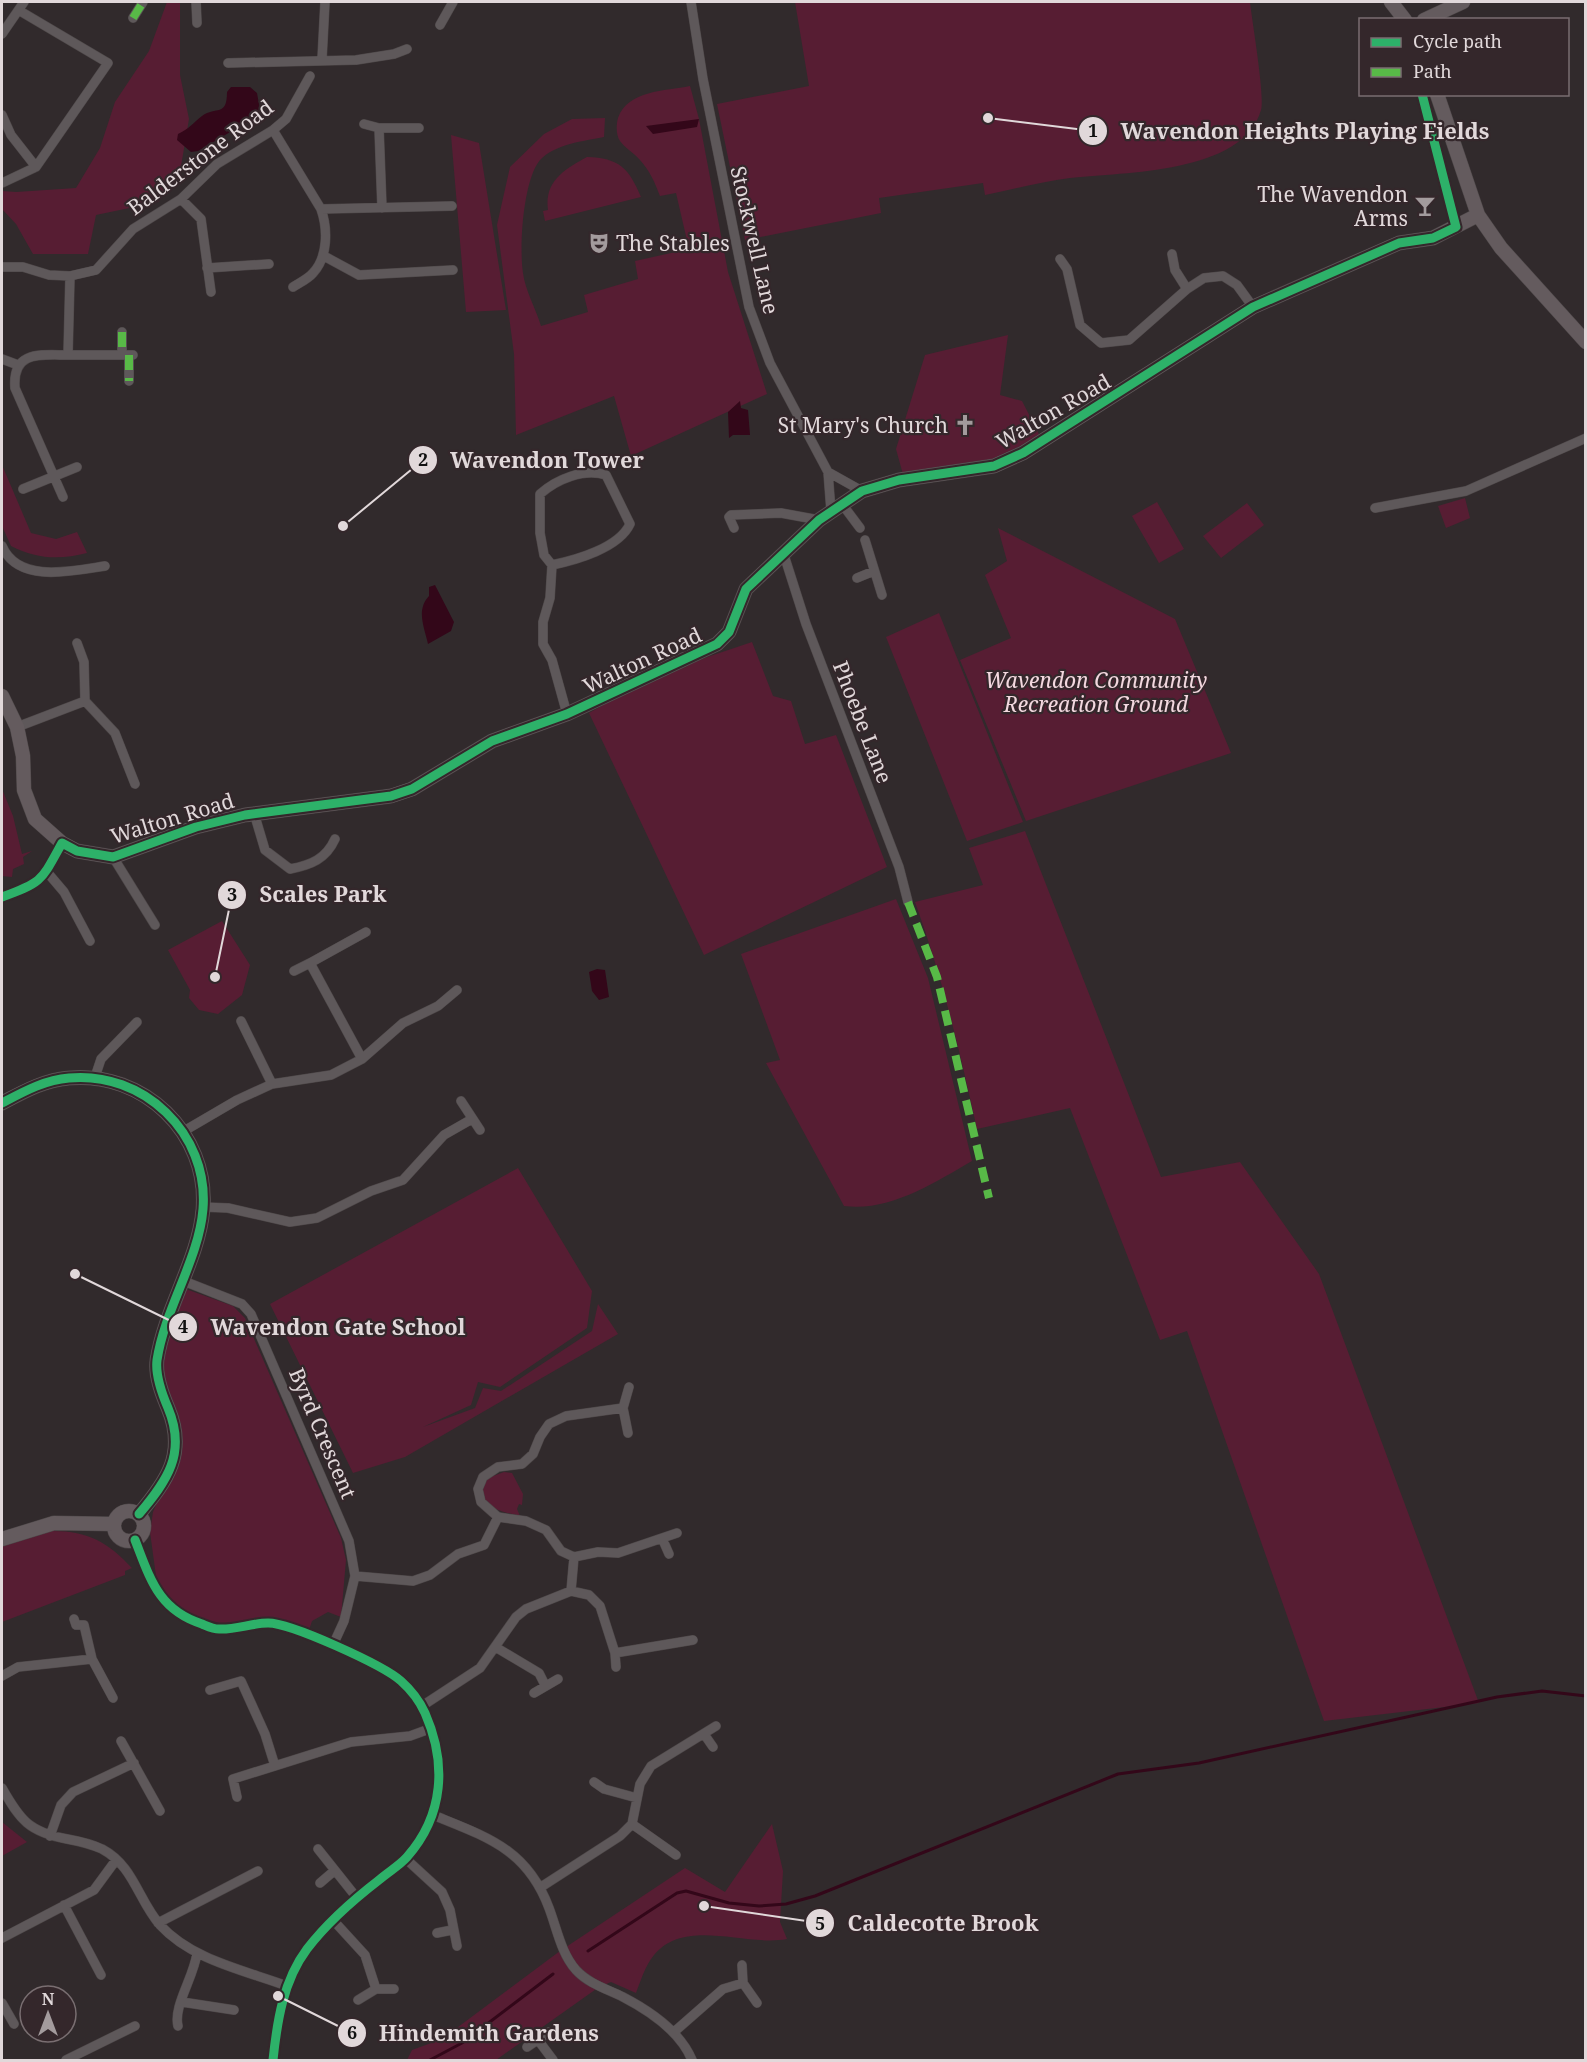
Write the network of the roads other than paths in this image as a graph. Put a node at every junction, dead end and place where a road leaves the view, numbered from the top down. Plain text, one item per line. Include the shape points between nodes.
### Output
1 (143, 2) edge
2 (196, 2) edge
3 (325, 2) edge
4 (453, 2) edge
5 (691, 2) edge
6 (1391, 2) edge
7 (1463, 2) edge
8 (22, 6) edge
9 (133, 18) dead end
10 (1403, 18) edge
11 (1428, 18) edge
12 (197, 23) dead end
13 (440, 26) dead end
14 (2, 34) edge
15 (407, 49) dead end
16 (321, 59) junction
17 (228, 63) dead end
18 (309, 76) dead end
19 (1438, 96) edge
20 (2, 115) edge
21 (364, 124) dead end
22 (379, 128) junction
23 (419, 128) dead end
24 (273, 130) junction
25 (36, 167) junction
26 (2, 183) edge
27 (182, 199) junction
28 (452, 206) dead end
29 (382, 208) junction
30 (321, 209) junction
31 (1478, 215) junction
32 (1172, 254) dead end
33 (324, 255) junction
34 (1060, 259) dead end
35 (269, 264) dead end
36 (2, 267) edge
37 (207, 268) junction
38 (453, 270) dead end
39 (70, 276) junction
40 (293, 287) dead end
41 (1186, 289) junction
42 (211, 292) dead end
43 (1253, 307) junction
44 (123, 332) dead end
45 (1586, 342) edge
46 (68, 355) junction
47 (128, 355) junction
48 (2, 358) edge
49 (18, 365) junction
50 (129, 381) dead end
51 (1586, 438) edge
52 (77, 467) dead end
53 (828, 472) junction
54 (54, 476) junction
55 (23, 489) dead end
56 (862, 491) junction
57 (63, 497) dead end
58 (836, 508) junction
59 (1375, 508) dead end
60 (819, 520) junction
61 (734, 528) dead end
62 (860, 528) dead end
63 (865, 540) dead end
64 (2, 546) edge
65 (784, 555) junction
66 (552, 565) junction
67 (105, 566) dead end
68 (874, 571) junction
69 (857, 578) dead end
70 (882, 594) dead end
71 (77, 643) dead end
72 (2, 696) edge
73 (85, 701) junction
74 (567, 714) junction
75 (17, 727) junction
76 (135, 784) dead end
77 (254, 813) junction
78 (335, 839) dead end
79 (62, 843) junction
80 (113, 857) junction
81 (47, 872) junction
82 (2, 897) edge
83 (908, 902) dead end
84 (155, 925) dead end
85 (366, 932) dead end
86 (90, 941) dead end
87 (310, 963) junction
88 (294, 971) dead end
89 (458, 990) dead end
90 (241, 1021) dead end
91 (137, 1022) dead end
92 (362, 1059) junction
93 (95, 1077) junction
94 (272, 1084) junction
95 (461, 1101) dead end
96 (2, 1103) edge
97 (472, 1119) junction
98 (480, 1130) dead end
99 (184, 1131) junction
100 (203, 1207) junction
101 (181, 1280) junction
102 (629, 1387) dead end
103 (622, 1408) junction
104 (628, 1433) dead end
105 (140, 1515) junction
106 (498, 1517) junction
107 (114, 1524) junction
108 (677, 1533) dead end
109 (662, 1538) junction
110 (2, 1539) edge
111 (135, 1539) junction
112 (669, 1554) dead end
113 (574, 1557) junction
114 (354, 1576) junction
115 (571, 1591) junction
116 (74, 1619) dead end
117 (693, 1640) dead end
118 (333, 1645) junction
119 (497, 1648) junction
120 (615, 1653) junction
121 (93, 1659) junction
122 (616, 1667) dead end
123 (2, 1676) edge
124 (558, 1679) dead end
125 (545, 1684) junction
126 (210, 1690) dead end
127 (534, 1693) dead end
128 (113, 1698) dead end
129 (422, 1706) junction
130 (716, 1726) dead end
131 (432, 1728) junction
132 (704, 1734) junction
133 (121, 1741) dead end
134 (713, 1747) dead end
135 (134, 1763) junction
136 (275, 1767) junction
137 (594, 1782) dead end
138 (2, 1788) edge
139 (237, 1797) dead end
140 (637, 1798) junction
141 (160, 1811) dead end
142 (433, 1815) junction
143 (632, 1824) junction
144 (50, 1836) junction
145 (318, 1849) dead end
146 (676, 1855) dead end
147 (406, 1859) junction
148 (117, 1860) junction
149 (258, 1871) dead end
150 (334, 1871) junction
151 (320, 1883) dead end
152 (541, 1887) junction
153 (357, 1898) junction
154 (64, 1905) junction
155 (333, 1920) junction
156 (158, 1923) junction
157 (452, 1930) junction
158 (437, 1933) dead end
159 (2, 1938) edge
160 (457, 1946) dead end
161 (197, 1953) junction
162 (742, 1965) dead end
163 (101, 1975) dead end
164 (743, 1983) junction
165 (287, 1986) junction
166 (376, 1989) junction
167 (394, 1989) dead end
168 (358, 2000) dead end
169 (182, 2002) junction
170 (2, 2003) edge
171 (757, 2003) dead end
172 (234, 2010) dead end
173 (14, 2024) dead end
174 (135, 2026) dead end
175 (178, 2026) dead end
176 (549, 2032) dead end
177 (674, 2032) junction
178 (538, 2040) junction
179 (527, 2047) dead end
180 (66, 2061) edge
181 (273, 2061) edge
182 (553, 2061) edge
183 (692, 2061) edge

1 - 9 street
2 - 12 street
3 - 16 street
4 - 13 street
5 - 53 street, Stockwell Lane via 749,307 770,363
6 - 10 street
7 - 11 street
8 - 14 street
8 - 25 street via 108,63
15 - 16 street via 356,60
16 - 17 street
18 - 24 street, Balderstone Road via 285,119
19 - 31 street
20 - 25 street via 11,135
21 - 22 street
22 - 23 street
22 - 29 street
24 - 27 street, Balderstone Road via 217,164
24 - 30 street
25 - 26 street
27 - 37 street via 201,219
27 - 39 street, Balderstone Road via 133,229 96,270
28 - 29 street
29 - 30 street
30 - 33 street via 325,220
31 - 43 street, Walton Road via 1433,238 1399,243
31 - 45 street via 1501,248
32 - 41 street via 1175,270
33 - 38 street via 359,276
33 - 40 street via 313,273
34 - 41 street via 1067,269 1080,325 1101,343 1129,340
35 - 37 street
36 - 39 street, Balderstone Road
37 - 42 street
39 - 46 street
41 - 43 street via 1204,278 1223,276 1237,285
43 - 56 street, Walton Road via 1023,453 994,466 899,480
44 - 47 street
46 - 47 street
46 - 49 street via 35,355
47 - 50 street
48 - 49 street
49 - 54 street via 15,388
51 - 59 street via 1466,491
52 - 54 street
53 - 56 street
53 - 58 street, Stockwell Lane
54 - 55 street
54 - 57 street
56 - 58 street, Walton Road
58 - 60 street, Walton Road
58 - 62 street
60 - 61 street via 781,513 731,514
60 - 65 street, Walton Road
63 - 68 street
64 - 67 street via 19,567 38,571
65 - 74 street, Walton Road via 746,589 729,632 717,644
65 - 83 street, Phoebe Lane via 806,624 899,867
66 - 66 street via 544,555 540,532 540,494 554,482 594,471 606,475 630,524 626,534 581,560
66 - 74 street via 543,644 552,660
68 - 69 street
68 - 70 street
71 - 73 street via 84,662
72 - 75 street
73 - 75 street
73 - 76 street via 115,733
74 - 77 street, Walton Road via 492,741 412,789 391,796
75 - 79 street via 24,790 35,819
77 - 78 street via 265,850 290,869 310,866 330,851
77 - 80 street, Walton Road via 196,827
79 - 80 street, Walton Road via 77,851
79 - 81 street
80 - 84 street
81 - 82 street via 34,885
81 - 86 street via 64,892
85 - 87 street
87 - 88 street
87 - 92 street
89 - 92 street via 438,1006 403,1023
90 - 94 street
91 - 93 street via 101,1059
92 - 94 street via 331,1075
93 - 96 street via 46,1082
93 - 99 street via 149,1097
94 - 99 street
95 - 97 street
97 - 98 street
97 - 100 street via 444,1135 403,1180 317,1218 290,1222 228,1208
99 - 100 street via 195,1155
100 - 101 street via 200,1230
101 - 105 street via 162,1335 157,1364 176,1440 172,1468
101 - 114 street, Byrd Crescent via 242,1304 251,1314 349,1541
102 - 103 street
103 - 104 street
103 - 106 street via 566,1416 549,1424 533,1454 522,1464 489,1471 480,1482 479,1496
105 - 107 street via 131,1510 121,1512
105 - 111 street via 144,1528
106 - 113 street via 526,1521 546,1530 561,1551
106 - 114 street via 484,1545 458,1554 430,1575 413,1581
107 - 110 street via 54,1523
107 - 111 street via 115,1533 122,1539
108 - 109 street
109 - 112 street
109 - 113 street via 618,1553
111 - 118 street via 161,1599 182,1618 218,1629 270,1622
113 - 115 street
114 - 118 street, Byrd Crescent via 344,1621
115 - 119 street via 526,1609 516,1617
115 - 120 street via 589,1595 600,1606
116 - 121 street via 76,1625 84,1625 88,1631
117 - 120 street
118 - 129 street via 401,1681
119 - 125 street via 539,1673
119 - 129 street via 480,1668
120 - 122 street
121 - 123 street via 18,1667
121 - 128 street
124 - 125 street
125 - 127 street
126 - 136 street via 241,1681
129 - 131 street
130 - 132 street
131 - 136 street via 410,1736 351,1742
131 - 142 street via 441,1773
132 - 134 street
132 - 140 street via 651,1766
133 - 135 street
135 - 141 street
135 - 144 street via 73,1792 61,1805
136 - 139 street via 233,1779
137 - 140 street via 604,1789
138 - 144 street via 26,1824
140 - 143 street
142 - 147 street
142 - 152 street via 487,1836 515,1855
143 - 146 street
143 - 152 street via 620,1836
144 - 148 street via 102,1849
145 - 150 street
147 - 153 street
147 - 157 street via 442,1892 450,1910
148 - 154 street via 94,1890
148 - 156 street via 131,1874
149 - 156 street
150 - 151 street
150 - 153 street
152 - 177 street via 562,1948 576,1970 599,1987 648,2011
153 - 155 street
154 - 159 street
154 - 163 street
155 - 165 street via 306,1950
155 - 166 street via 365,1955
156 - 161 street
157 - 158 street
157 - 160 street
161 - 165 street
161 - 169 street
162 - 164 street
164 - 171 street
164 - 177 street via 723,1989
165 - 181 street
166 - 167 street
166 - 168 street
169 - 172 street
169 - 175 street via 175,2014
170 - 173 street
174 - 180 street
176 - 178 street
177 - 183 street
178 - 179 street
178 - 182 street

